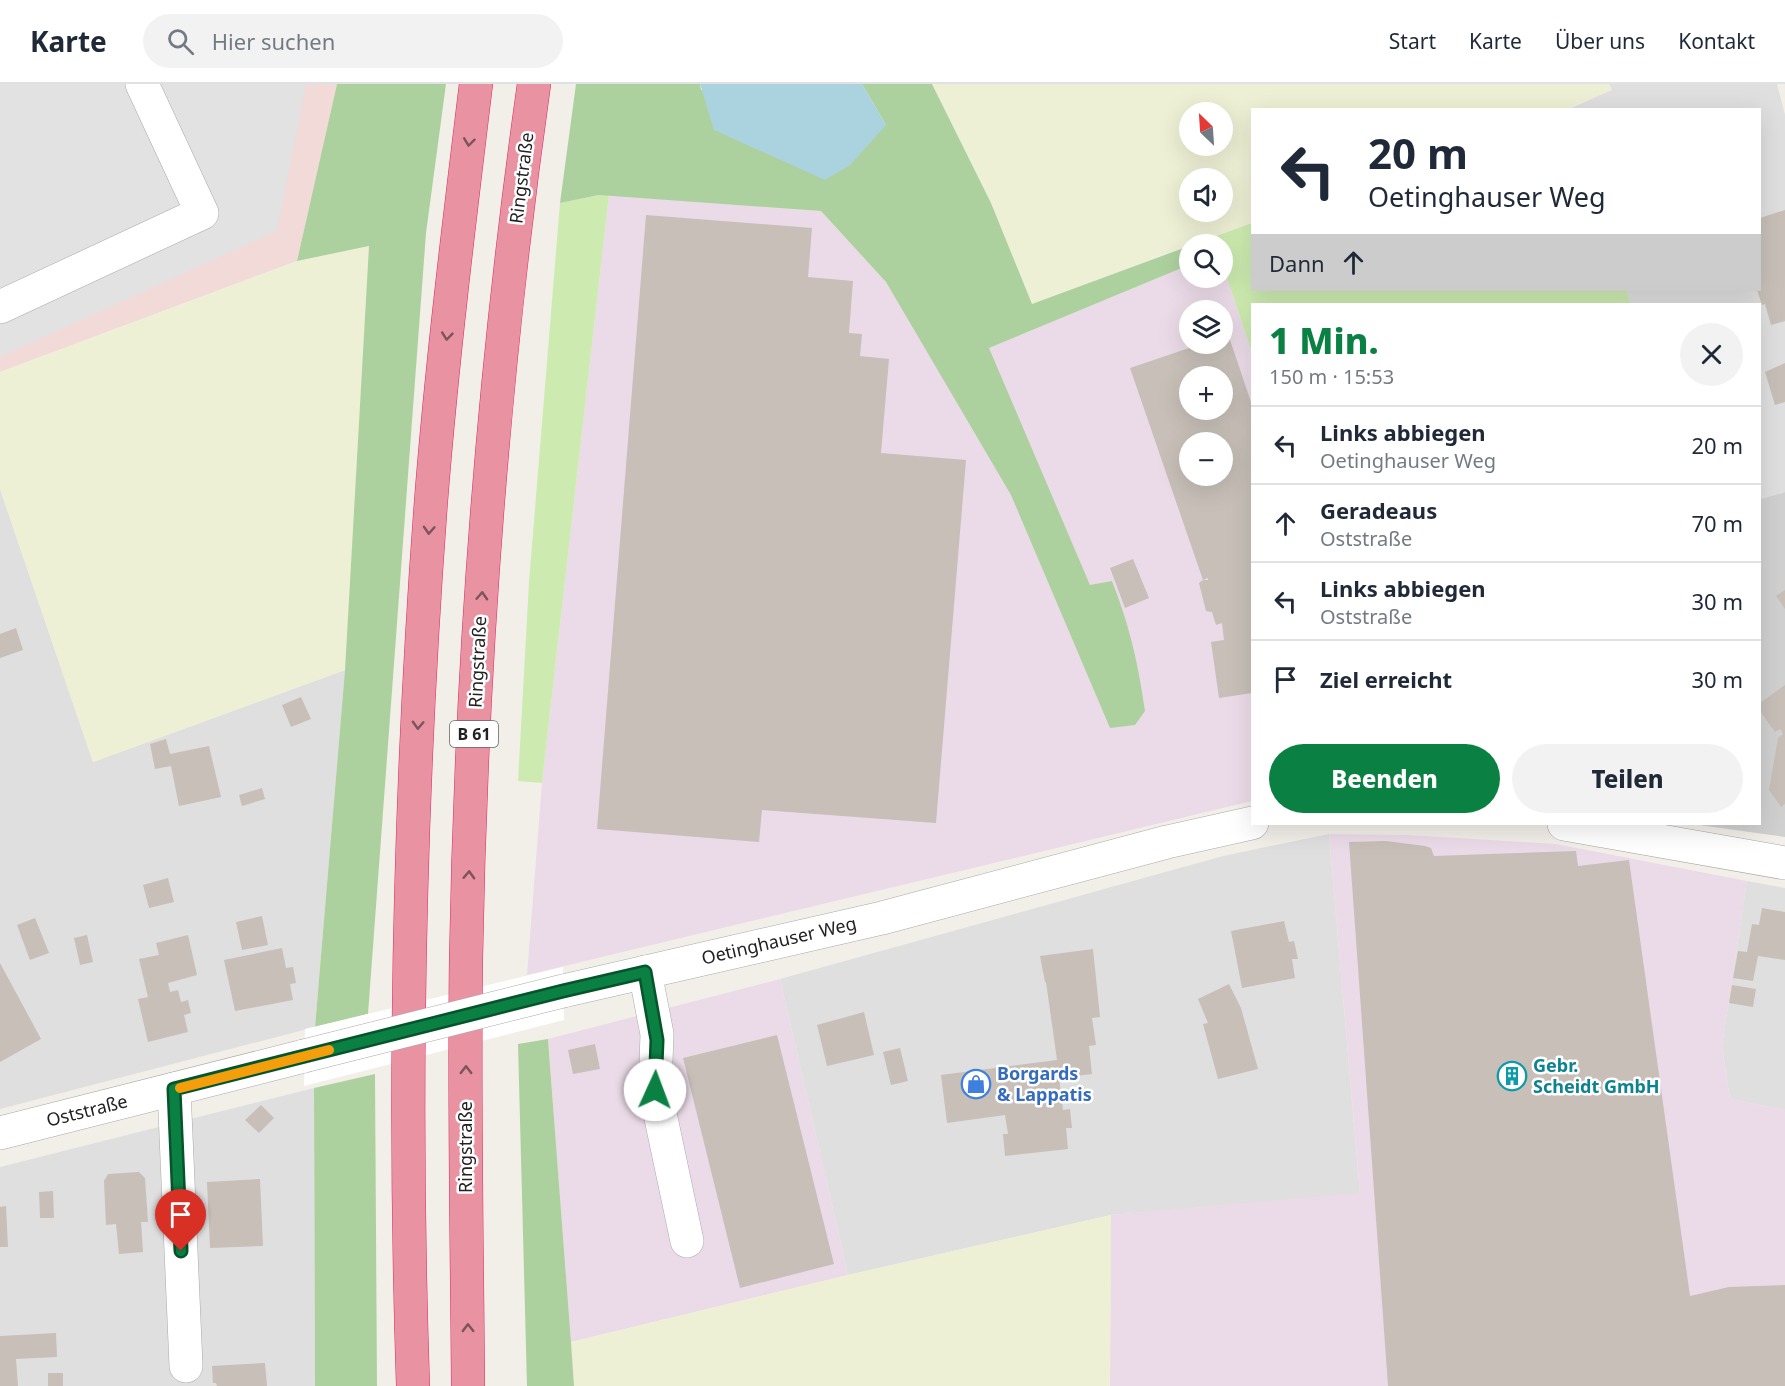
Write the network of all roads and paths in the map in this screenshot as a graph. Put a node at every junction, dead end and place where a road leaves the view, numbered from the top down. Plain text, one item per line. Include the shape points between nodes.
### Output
1 (142, 84) edge
2 (476, 84) edge
3 (534, 84) edge
4 (0, 307) edge
5 (1251, 823) edge
6 (1570, 825) edge
7 (1785, 863) edge
8 (645, 972) junction
9 (304, 1056) joint
10 (174, 1089) junction
11 (0, 1133) edge
12 (687, 1241) dead end
13 (186, 1366) dead end
14 (413, 1386) edge
15 (468, 1386) edge

1 - 4 street via 202,213
2 -> 14 highway via 431,500 418,720 408,1129
15 -> 3 highway, Ringstraße / B 61 via 466,959 473,745 486,534 505,326
5 - 8 street, Oetinghauser Weg via 882,918
6 - 7 street
8 - 9 street, Oetinghauser Weg, bridge
8 - 12 street via 657,1040 655,1090
9 - 10 street, Oststraße
10 - 11 street, Oststraße
10 - 13 street

